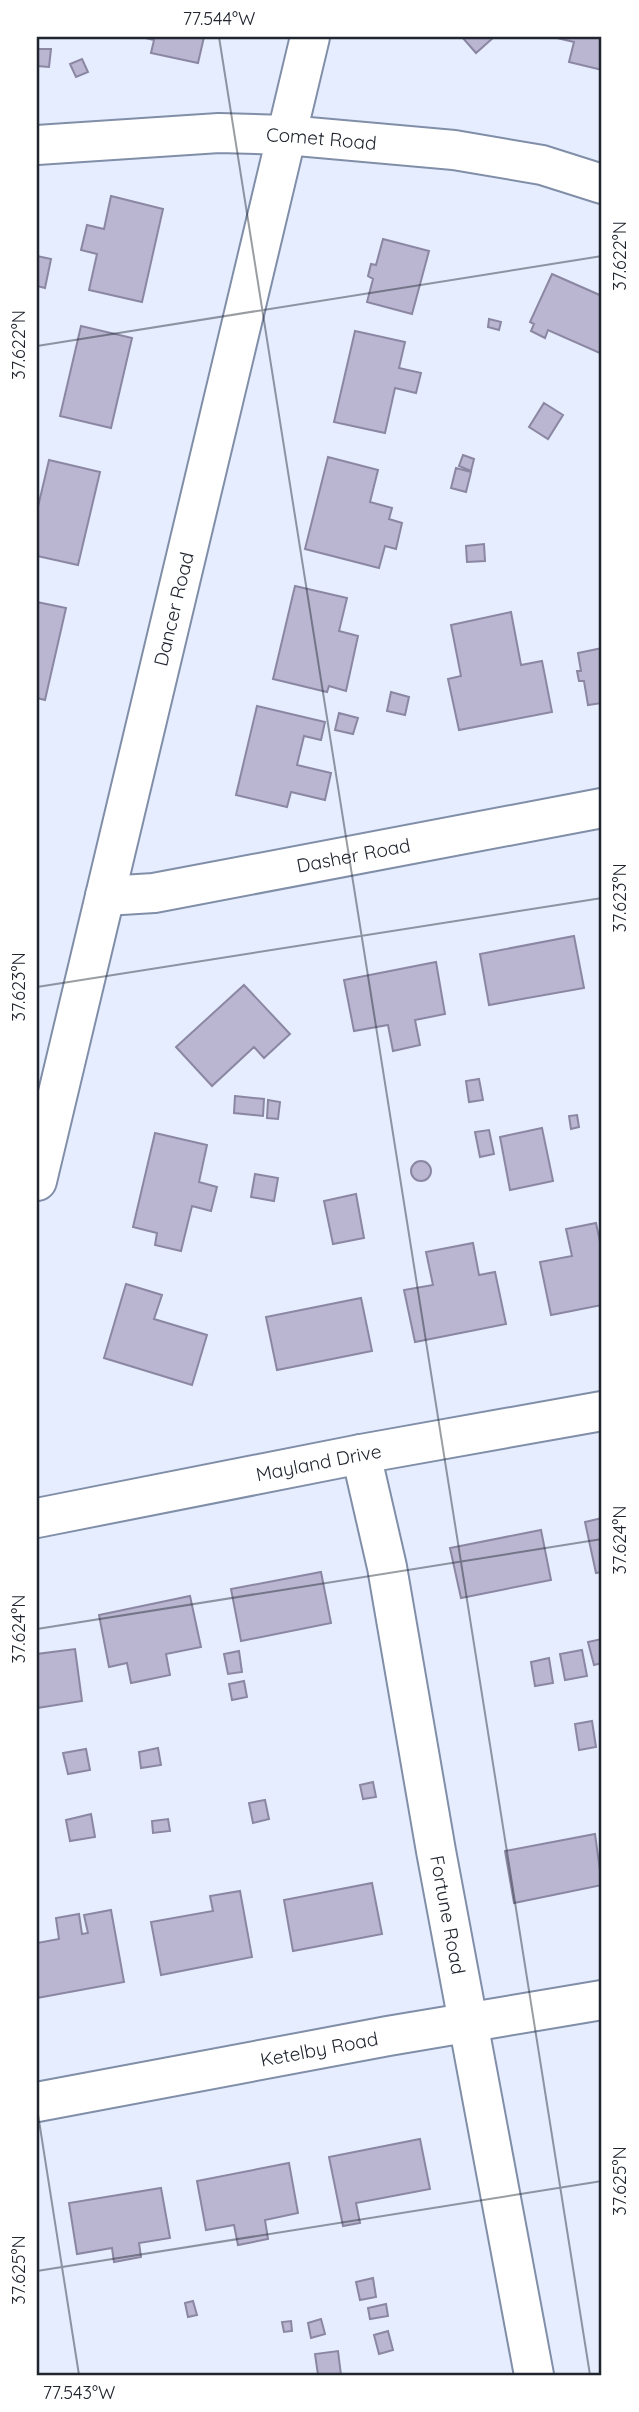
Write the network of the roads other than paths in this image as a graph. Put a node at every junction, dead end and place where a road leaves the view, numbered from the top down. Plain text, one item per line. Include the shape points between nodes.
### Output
1 (310, 37) edge
2 (286, 135) junction
3 (37, 145) edge
4 (602, 184) edge
5 (602, 808) edge
6 (105, 896) junction
7 (37, 1181) edge
8 (602, 1410) edge
9 (361, 1454) junction
10 (37, 1518) edge
11 (602, 2000) edge
12 (468, 2023) junction
13 (37, 2102) edge
14 (534, 2375) edge

1 - 2 street, Dancer Road
2 - 3 street, Comet Road via 219,133
2 - 4 street, Comet Road via 454,150 542,165
2 - 6 street, Dancer Road
5 - 6 street, Dasher Road via 154,893
6 - 7 street, Dancer Road
8 - 9 street, Mayland Drive
9 - 10 street, Mayland Drive
9 - 12 street, Fortune Road via 387,1567
11 - 12 street, Ketelby Road
12 - 13 street, Ketelby Road
12 - 14 street, Fortune Road

